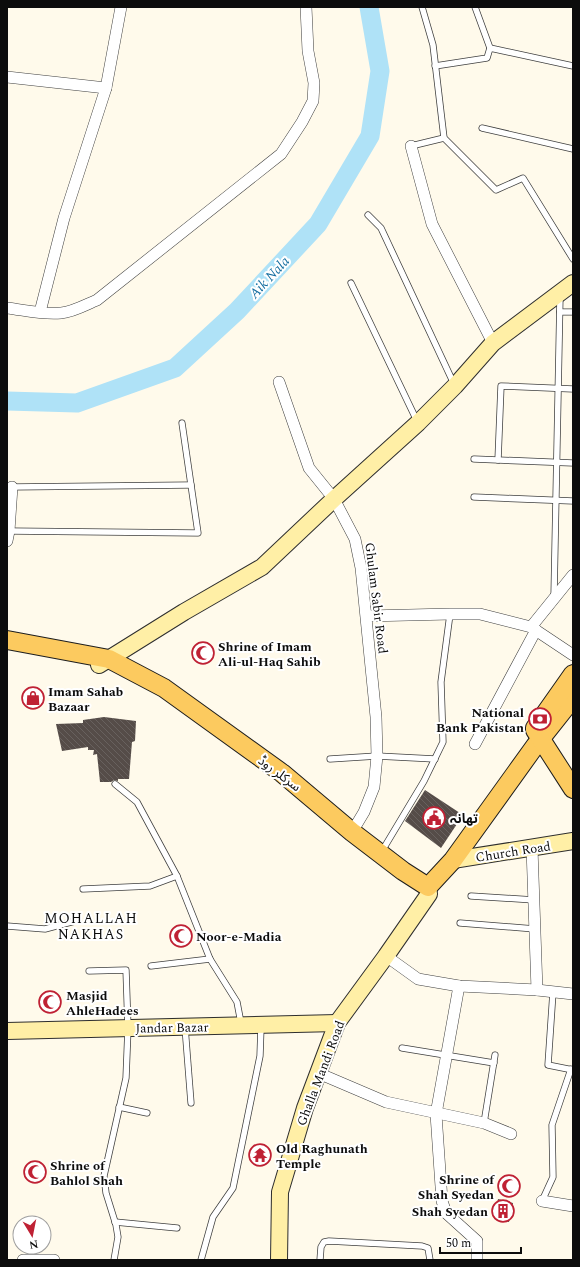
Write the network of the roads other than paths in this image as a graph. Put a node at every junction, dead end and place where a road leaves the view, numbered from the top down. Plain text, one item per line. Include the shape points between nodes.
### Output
1 (121, 7) edge
2 (306, 7) edge
3 (422, 7) edge
4 (476, 7) edge
5 (490, 48) junction
6 (435, 66) junction
7 (573, 66) edge
8 (7, 77) edge
9 (106, 88) junction
10 (482, 128) dead end
11 (444, 138) junction
12 (411, 146) joint
13 (573, 149) edge
14 (368, 215) dead end
15 (573, 260) edge
16 (350, 283) dead end
17 (573, 283) edge
18 (560, 293) junction
19 (7, 308) edge
20 (40, 312) junction
21 (560, 312) junction
22 (573, 312) edge
23 (493, 343) junction
24 (279, 382) dead end
25 (455, 386) junction
26 (558, 389) junction
27 (573, 389) edge
28 (182, 423) dead end
29 (418, 423) junction
30 (474, 459) dead end
31 (498, 460) junction
32 (556, 462) junction
33 (573, 463) edge
34 (191, 485) junction
35 (9, 487) edge
36 (474, 496) dead end
37 (334, 498) junction
38 (556, 500) junction
39 (573, 501) edge
40 (8, 536) edge
41 (573, 575) edge
42 (554, 598) junction
43 (450, 614) junction
44 (367, 616) junction
45 (534, 628) junction
46 (7, 640) edge
47 (7, 651) edge
48 (573, 655) edge
49 (104, 662) junction
50 (573, 674) edge
51 (573, 698) edge
52 (537, 734) junction
53 (475, 744) dead end
54 (376, 756) junction
55 (330, 759) dead end
56 (435, 759) junction
57 (115, 784) dead end
58 (573, 789) edge
59 (352, 832) junction
60 (573, 841) edge
61 (532, 848) junction
62 (380, 853) junction
63 (453, 860) junction
64 (403, 870) junction
65 (177, 876) junction
66 (428, 887) junction
67 (83, 889) dead end
68 (471, 896) dead end
69 (534, 900) junction
70 (75, 921) dead end
71 (460, 923) dead end
72 (7, 926) edge
73 (535, 929) junction
74 (386, 956) junction
75 (210, 960) junction
76 (151, 966) dead end
77 (89, 970) dead end
78 (459, 986) junction
79 (537, 990) junction
80 (553, 992) junction
81 (573, 994) edge
82 (337, 1024) junction
83 (261, 1025) junction
84 (242, 1026) junction
85 (185, 1027) junction
86 (128, 1028) junction
87 (7, 1031) edge
88 (402, 1048) dead end
89 (447, 1054) junction
90 (495, 1055) dead end
91 (494, 1063) junction
92 (572, 1069) edge
93 (318, 1073) junction
94 (191, 1103) dead end
95 (120, 1108) junction
96 (147, 1113) dead end
97 (436, 1114) junction
98 (484, 1123) junction
99 (511, 1134) dead end
100 (542, 1201) joint
101 (573, 1206) edge
102 (115, 1222) junction
103 (178, 1228) dead end
104 (23, 1260) edge
105 (54, 1260) edge
106 (114, 1260) edge
107 (201, 1260) edge
108 (280, 1260) edge
109 (320, 1260) edge
110 (430, 1260) edge
111 (477, 1260) edge

1 - 9 street
2 - 20 street via 308,51 314,83 313,101 281,154 96,300 61,313
3 - 6 lane via 433,45
4 - 5 lane
5 - 6 lane via 487,58
5 - 7 lane
6 - 11 lane
8 - 9 street
9 - 20 street via 64,218
10 - 13 lane
11 - 12 lane
11 - 15 lane via 496,190 523,178
12 - 23 street via 432,224
14 - 25 lane via 381,228
16 - 29 lane
17 - 18 street
18 - 21 lane
18 - 23 street
19 - 20 street
21 - 22 lane
21 - 26 lane
23 - 25 street
24 - 37 street, Ghulam Sabir Road via 309,468
25 - 29 street
26 - 27 lane
26 - 31 lane via 501,386
26 - 32 lane
28 - 34 lane
29 - 37 street
30 - 31 lane
31 - 32 lane
32 - 33 lane
32 - 38 lane
34 - 35 lane
34 - 40 lane via 198,533
35 - 40 street
36 - 38 lane
37 - 44 street, Ghulam Sabir Road via 355,539
37 - 49 street via 262,567
38 - 39 lane
38 - 42 lane
41 - 42 street
42 - 45 street
43 - 44 street
43 - 45 street via 480,614
43 - 56 lane via 441,682 443,742
44 - 54 street, Ghulam Sabir Road via 376,717
45 - 48 street
45 - 53 street
46 - 49 main road, سرکلر روڈ
47 - 49 main road, سرکلر روڈ
49 - 59 main road, سرکلر روڈ via 164,688 282,773
50 - 52 main road
51 - 52 main road
52 - 58 main road
52 - 63 main road
52 - 64 main road via 438,865 420,871
54 - 55 lane
54 - 56 lane
54 - 59 street, Ghulam Sabir Road via 374,787
56 - 62 lane
57 - 65 lane via 137,802
59 - 62 main road, سرکلر روڈ
60 - 61 street, Church Road
61 - 63 street, Church Road
61 - 69 street
62 - 64 main road, سرکلر روڈ
63 - 66 main road
64 - 66 main road, سرکلر روڈ
65 - 67 lane via 150,886
65 - 75 lane
66 - 74 street, Ghalla Mandi Road via 428,894
68 - 69 lane
69 - 73 street
70 - 72 lane via 45,928
71 - 73 lane
73 - 79 street
74 - 78 street via 418,979
74 - 82 street, Ghalla Mandi Road
75 - 76 lane
75 - 84 lane via 236,1002
77 - 86 lane via 126,970
78 - 79 street
78 - 89 street
79 - 80 street
80 - 81 street
80 - 92 lane via 548,1065
82 - 83 street, Jandar Bazar
82 - 93 street, Ghalla Mandi Road
83 - 84 street, Jandar Bazar
83 - 107 lane via 260,1056 233,1188 213,1217
84 - 85 street, Jandar Bazar
85 - 86 street, Jandar Bazar
85 - 94 lane
86 - 87 street, Jandar Bazar
86 - 95 lane via 126,1078
88 - 89 lane
89 - 91 lane
89 - 97 street
90 - 91 lane
91 - 98 lane
92 - 100 lane via 552,1125 552,1177
93 - 97 street via 386,1102
93 - 108 street, Ghalla Mandi Road via 280,1192
95 - 96 lane
95 - 102 lane via 104,1176 106,1193
97 - 98 street
97 - 111 street via 442,1201 446,1213 477,1241
98 - 99 street
100 - 101 street
102 - 103 lane
102 - 106 lane via 118,1237
104 - 105 street
109 - 110 lane via 324,1242 329,1241 422,1246 428,1248

